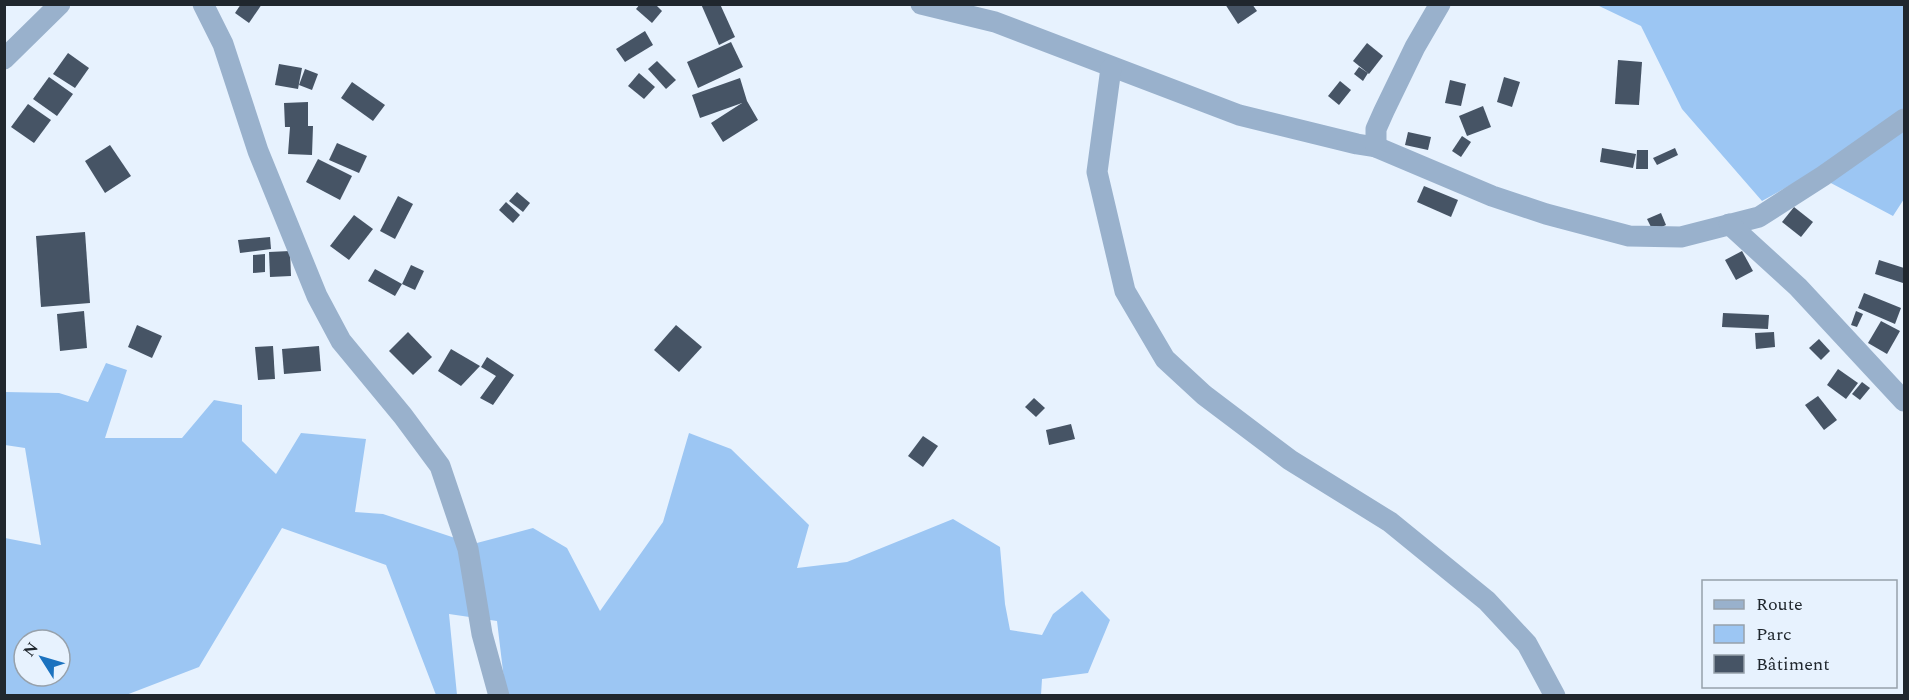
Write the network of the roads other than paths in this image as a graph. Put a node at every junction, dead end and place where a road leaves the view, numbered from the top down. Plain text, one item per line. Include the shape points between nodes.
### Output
1 (60, 4) edge
2 (203, 4) edge
3 (921, 4) edge
4 (1440, 4) edge
5 (4, 59) edge
6 (1111, 68) junction
7 (1905, 119) edge
8 (1376, 147) junction
9 (1729, 224) junction
10 (1905, 401) edge
11 (499, 696) edge
12 (1555, 696) edge

1 - 5 street
2 - 11 street via 223,44 258,151 317,296 341,341 440,466 468,549 482,634
3 - 6 street via 994,22
4 - 8 street via 1384,111
6 - 8 street via 1239,115
6 - 12 street via 1097,172 1125,291 1165,359 1204,395 1290,460 1390,522 1487,601 1527,644
7 - 9 street via 1759,216
8 - 9 street via 1492,196 1629,236 1681,237
9 - 10 street via 1798,286

